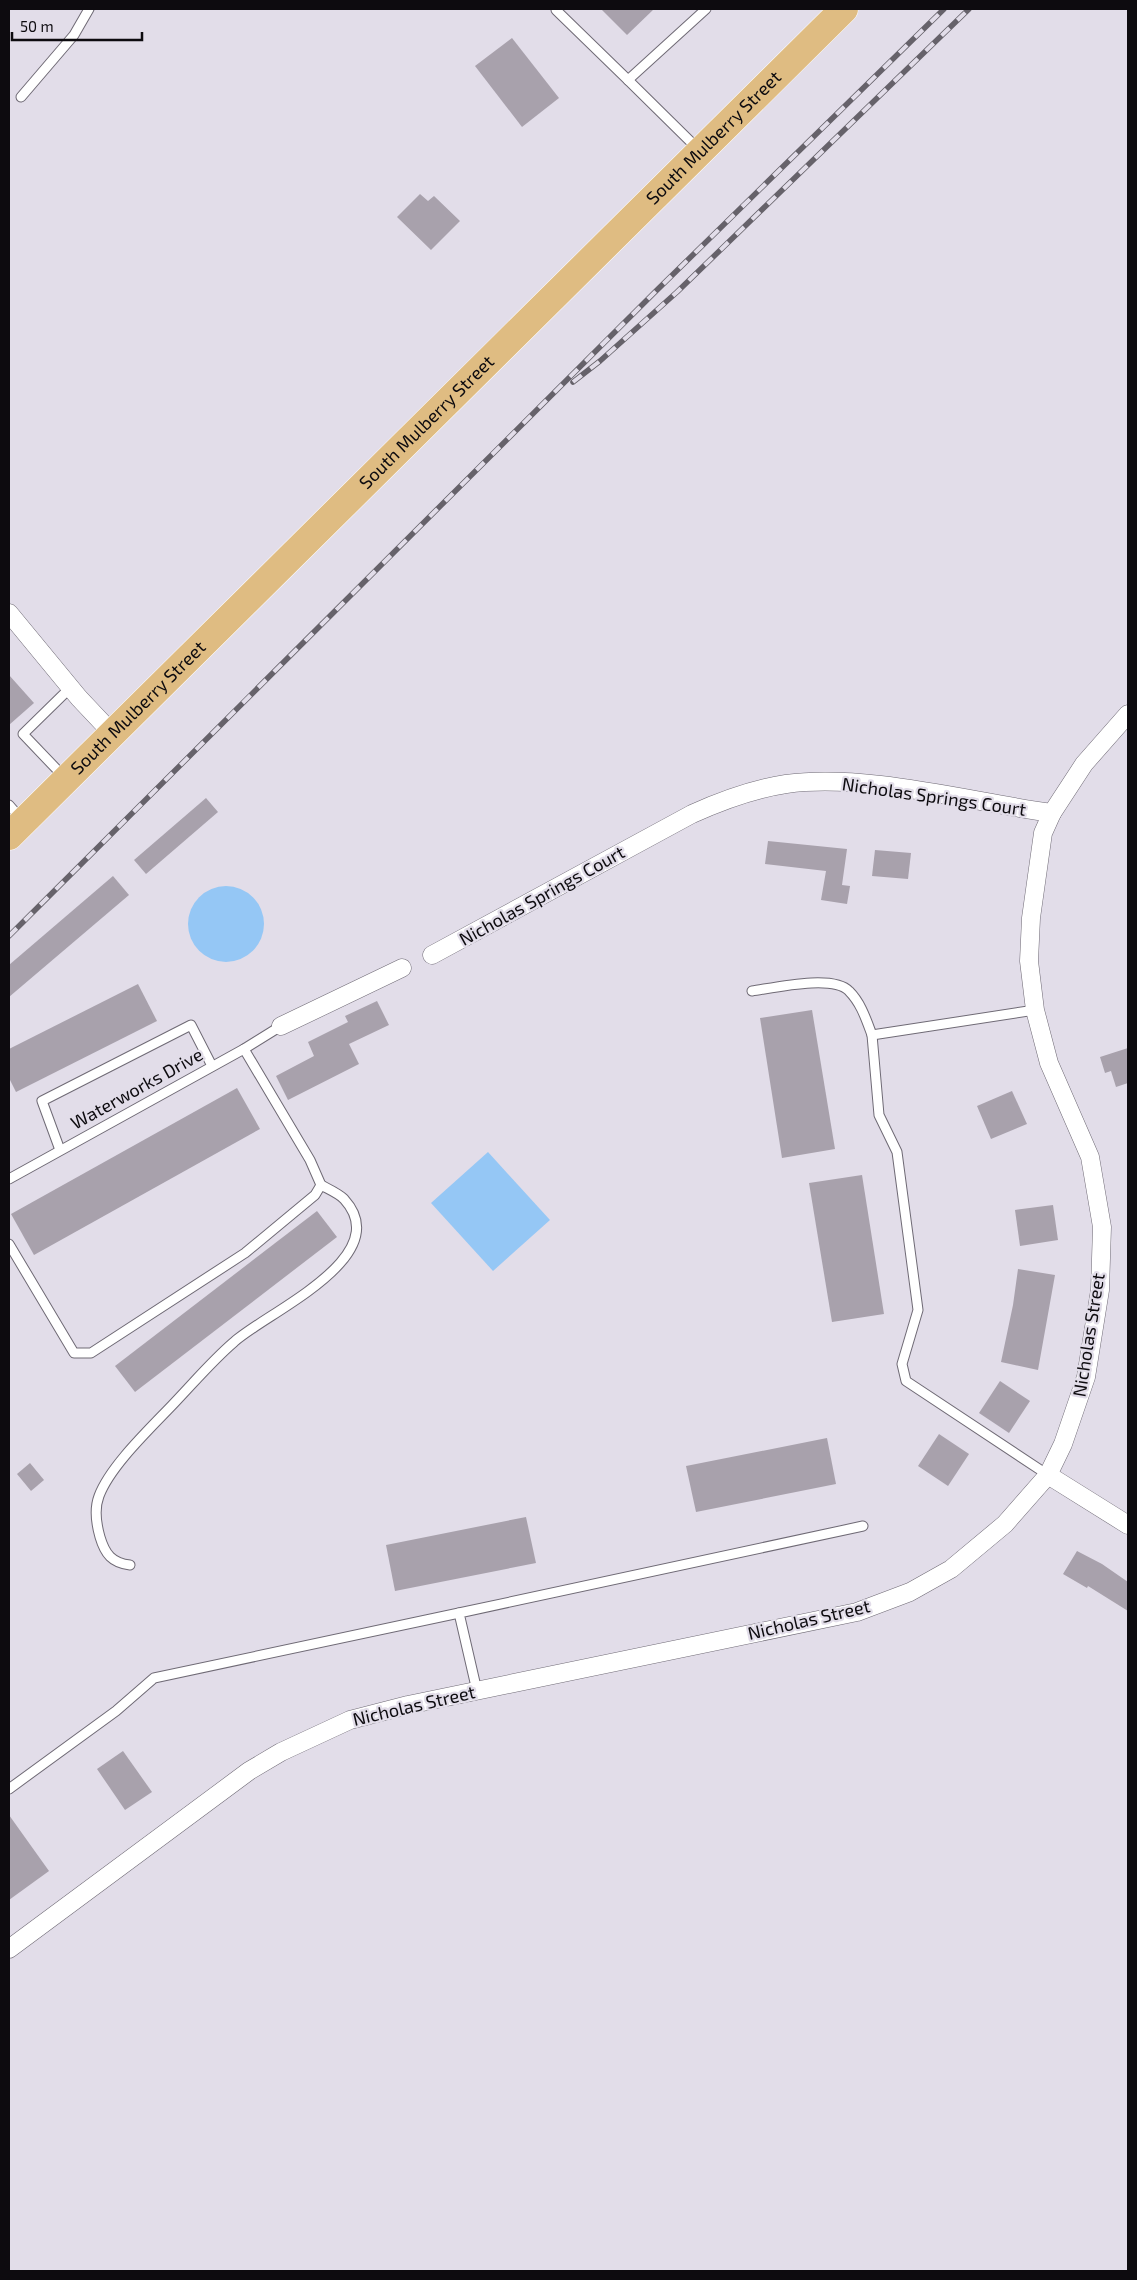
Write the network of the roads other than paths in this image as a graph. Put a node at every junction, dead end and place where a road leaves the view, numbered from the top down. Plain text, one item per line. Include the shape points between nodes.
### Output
1 (89, 9) edge
2 (706, 9) edge
3 (844, 9) edge
4 (556, 10) edge
5 (628, 80) junction
6 (21, 97) dead end
7 (700, 152) junction
8 (9, 612) edge
9 (75, 693) junction
10 (1128, 714) edge
11 (112, 733) junction
12 (65, 778) junction
13 (1052, 813) junction
14 (13, 821) edge
15 (432, 955) dead end
16 (402, 968) dead end
17 (752, 991) dead end
18 (1035, 1010) junction
19 (281, 1026) joint
20 (872, 1035) junction
21 (244, 1049) junction
22 (212, 1066) junction
23 (60, 1150) junction
24 (9, 1179) edge
25 (321, 1184) junction
26 (9, 1244) edge
27 (1048, 1475) junction
28 (1128, 1525) edge
29 (863, 1526) dead end
30 (130, 1565) dead end
31 (459, 1613) junction
32 (477, 1691) junction
33 (9, 1789) edge
34 (9, 1949) edge

1 - 6 lane via 74,35
2 - 5 lane
3 - 7 main road, South Mulberry Street
4 - 5 lane
5 - 7 lane
7 - 11 main road, South Mulberry Street
8 - 9 street
9 - 11 street
9 - 12 lane via 24,734
10 - 13 street via 1084,764
11 - 12 main road, South Mulberry Street
12 - 14 main road, South Mulberry Street
13 - 15 street, Nicholas Springs Court via 854,783 787,784 754,790 692,814
13 - 18 street, Nicholas Street via 1043,833 1031,918 1029,961
16 - 19 street
17 - 20 lane via 825,982 848,989 861,1006
18 - 20 lane
18 - 27 street, Nicholas Street via 1049,1063 1090,1157 1102,1227 1100,1290 1086,1377 1064,1444
19 - 21 lane, Waterworks Drive
20 - 27 lane via 879,1115 897,1152 918,1310 902,1364 906,1381
21 - 22 lane, Waterworks Drive
21 - 25 lane
22 - 23 lane, Waterworks Drive
22 - 23 lane via 191,1025 42,1101
23 - 24 lane, Waterworks Drive
25 - 26 lane via 315,1195 245,1254 91,1353 74,1353
25 - 30 lane via 343,1197 354,1213 357,1228 351,1249 330,1275 234,1341 142,1437 110,1476 99,1496 95,1515 100,1538 110,1559
27 - 28 street
27 - 32 street, Nicholas Street via 1005,1524 951,1569 910,1592 857,1612
29 - 31 lane
31 - 32 lane
31 - 33 lane via 154,1678 116,1711
32 - 34 street, Nicholas Street via 350,1720 281,1752 249,1771

